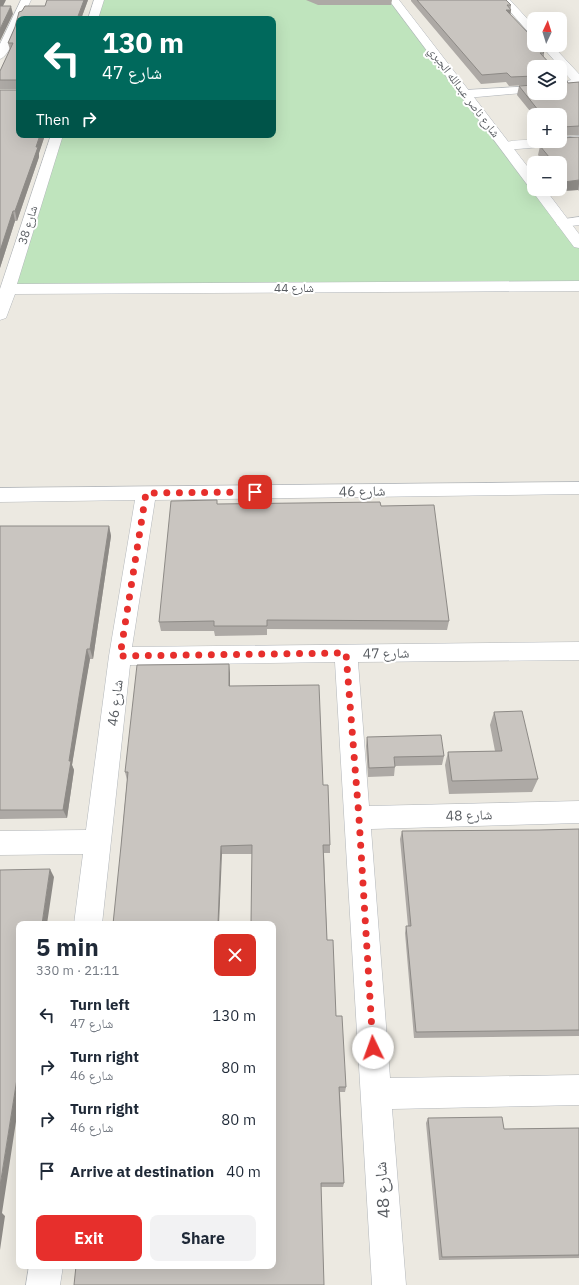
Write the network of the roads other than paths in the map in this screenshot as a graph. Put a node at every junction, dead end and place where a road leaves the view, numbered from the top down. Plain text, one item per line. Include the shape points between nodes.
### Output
1 (26, 0) edge
2 (99, 0) edge
3 (394, 0) edge
4 (505, 0) edge
5 (19, 16) edge
6 (94, 16) edge
7 (0, 24) edge
8 (15, 24) joint
9 (527, 24) edge
10 (552, 52) edge
11 (0, 56) edge
12 (560, 60) edge
13 (567, 68) edge
14 (567, 85) edge
15 (527, 90) edge
16 (466, 94) junction
17 (56, 138) edge
18 (579, 140) edge
19 (505, 146) junction
20 (527, 175) edge
21 (543, 196) edge
22 (579, 221) edge
23 (563, 222) junction
24 (579, 244) edge
25 (579, 286) edge
26 (8, 289) junction
27 (0, 315) edge
28 (579, 488) edge
29 (146, 493) junction
30 (0, 495) edge
31 (579, 651) edge
32 (346, 653) junction
33 (120, 656) junction
34 (579, 812) edge
35 (359, 818) junction
36 (98, 842) junction
37 (0, 843) edge
38 (88, 921) edge
39 (579, 1090) edge
40 (376, 1094) junction
41 (46, 1269) edge
42 (43, 1285) edge
43 (389, 1285) edge

1 - 5 street
2 - 6 street
3 - 16 street, شارع ناصر عبدالله الجبري
4 - 9 street
7 - 8 street
8 - 11 street
10 - 12 street
13 - 14 street via 577,79 577,83
15 - 16 street
16 - 19 street, شارع ناصر عبدالله الجبري
17 - 26 street, شارع 38
18 - 19 street
19 - 20 street, شارع ناصر عبدالله الجبري
21 - 23 street
22 - 23 street
23 - 24 street
25 - 26 street, شارع 44
26 - 27 street, شارع 38
28 - 29 street, شارع 46
29 - 30 street, شارع 46
29 - 33 street, شارع 46
31 - 32 street, شارع 47
32 - 33 street, شارع 47
32 - 35 street, شارع 48
33 - 36 street, شارع 46
34 - 35 street, شارع 48
35 - 40 street, شارع 48
36 - 37 street
36 - 38 street, شارع 46
39 - 40 street
40 - 43 street, شارع 48
41 - 42 street

